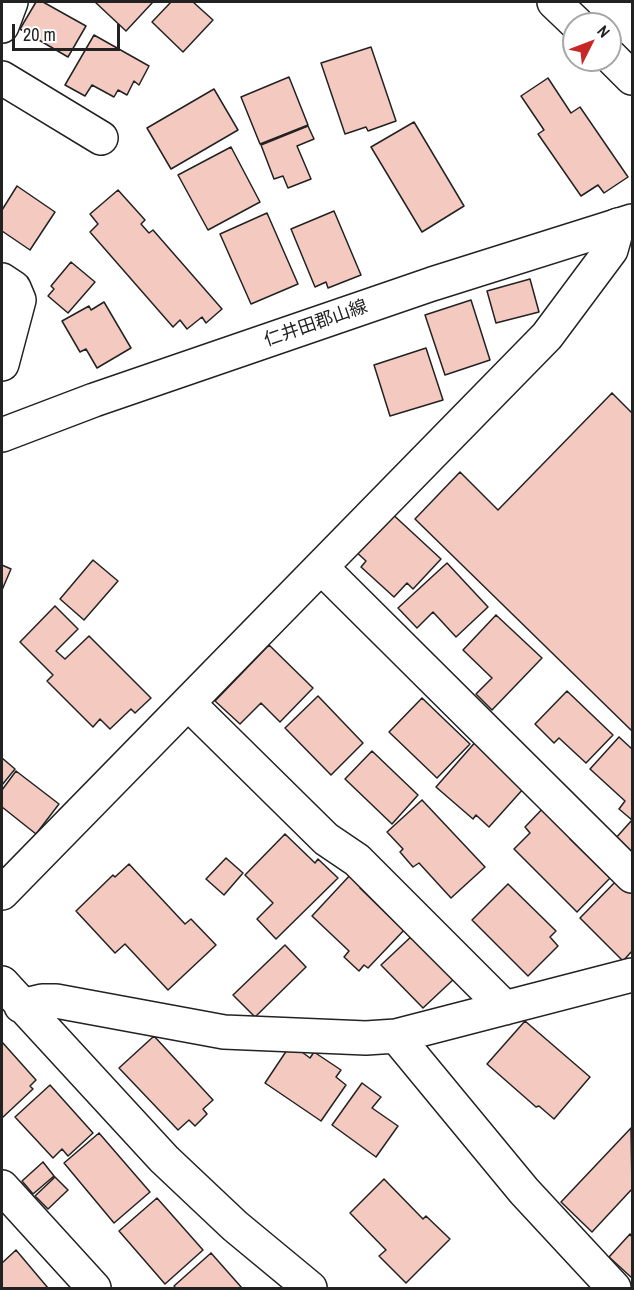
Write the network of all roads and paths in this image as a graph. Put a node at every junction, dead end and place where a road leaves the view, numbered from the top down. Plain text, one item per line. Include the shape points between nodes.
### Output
1 (11, 2) edge
2 (2, 26) edge
3 (622, 67) edge
4 (2, 78) edge
5 (633, 78) edge
6 (101, 138) dead end
7 (625, 223) edge
8 (2, 280) edge
9 (2, 364) edge
10 (2, 435) edge
11 (322, 568) junction
12 (189, 704) junction
13 (633, 876) edge
14 (2, 893) edge
15 (633, 975) edge
16 (11, 994) edge
17 (505, 1008) junction
18 (396, 1036) junction
19 (2, 1187) edge
20 (94, 1288) edge
21 (310, 1288) edge
22 (614, 1288) edge

1 - 2 street
3 - 5 street
4 - 6 street
7 - 10 street, 仁井田郡山線 via 432,284
7 - 11 street via 611,250 547,336
8 - 9 street via 14,288 19,300
11 - 12 street
11 - 13 street
12 - 14 street
12 - 17 street via 326,839 357,860
15 - 17 street
16 - 18 street via 224,1032
16 - 21 street via 164,1160
17 - 18 street
18 - 22 street via 524,1191
19 - 20 street

